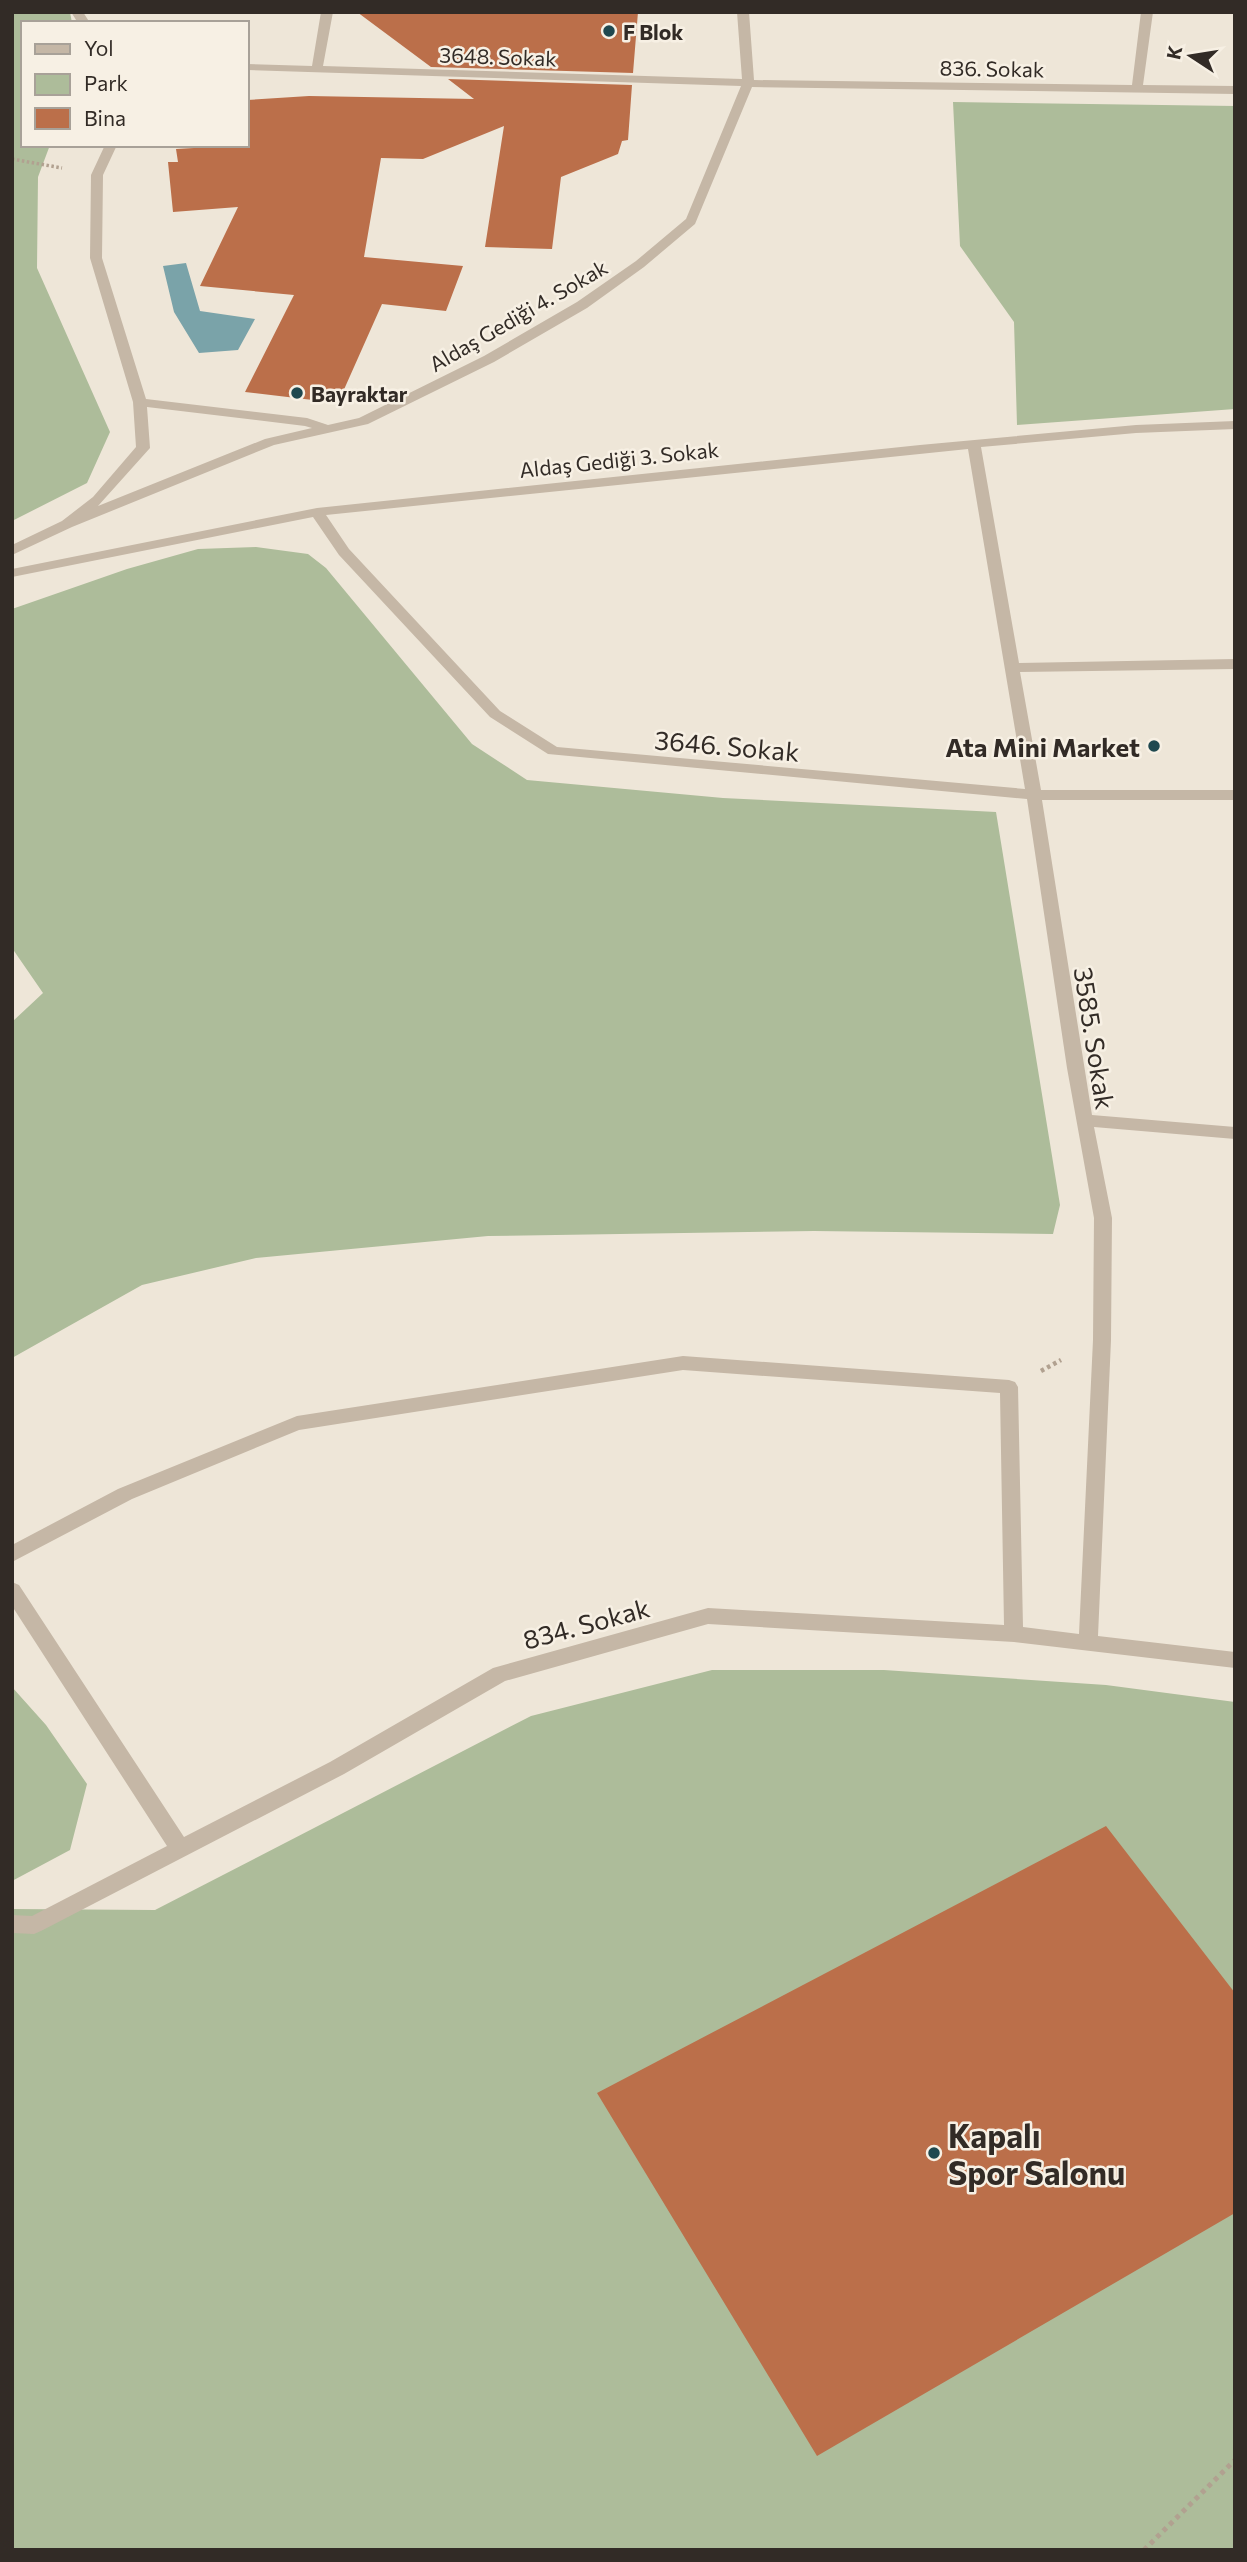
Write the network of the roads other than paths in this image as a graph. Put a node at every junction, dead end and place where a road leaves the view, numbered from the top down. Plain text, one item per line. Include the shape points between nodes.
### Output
1 (327, 12) edge
2 (743, 12) edge
3 (1147, 12) edge
4 (248, 66) edge
5 (317, 68) junction
6 (748, 83) junction
7 (1137, 89) junction
8 (1235, 90) edge
9 (110, 147) edge
10 (140, 402) junction
11 (1235, 425) edge
12 (327, 429) junction
13 (974, 446) junction
14 (317, 512) junction
15 (67, 524) junction
16 (12, 551) edge
17 (12, 573) edge
18 (1235, 664) edge
19 (1013, 668) junction
20 (1034, 795) junction
21 (1235, 795) edge
22 (1084, 1120) junction
23 (1235, 1133) edge
24 (12, 1554) edge
25 (12, 1590) edge
26 (1014, 1634) junction
27 (1088, 1643) junction
28 (1235, 1660) edge
29 (180, 1849) junction
30 (12, 1924) edge

1 - 5 street
2 - 6 street, Aldaş Gediği 4. Sokak
3 - 7 street
4 - 5 street, 3648. Sokak
5 - 6 street, 3648. Sokak
6 - 7 street, 836. Sokak
6 - 12 street, Aldaş Gediği 4. Sokak via 691,221 640,264 489,359 363,421
7 - 8 street, 836. Sokak
9 - 10 street via 97,175 96,258
10 - 12 street via 307,422
10 - 15 street via 143,448 98,500
11 - 13 street, Aldaş Gediği 3. Sokak via 1136,429
12 - 15 street, Aldaş Gediği 4. Sokak via 270,442
13 - 14 street, Aldaş Gediği 3. Sokak
13 - 19 street, 3585. Sokak
14 - 17 street, Aldaş Gediği 3. Sokak
14 - 20 street, 3646. Sokak via 344,552 495,714 553,751
15 - 16 street
18 - 19 street
19 - 20 street, 3585. Sokak
20 - 21 street, 3646. Sokak
20 - 22 street, 3585. Sokak
22 - 23 street
22 - 27 street, 3585. Sokak via 1103,1218
24 - 26 street via 125,1494 298,1423 682,1363 1009,1387
25 - 29 street
26 - 27 street, 834. Sokak
26 - 29 street, 834. Sokak via 708,1616 500,1674 337,1768
27 - 28 street, 834. Sokak
29 - 30 street, 834. Sokak via 34,1925

